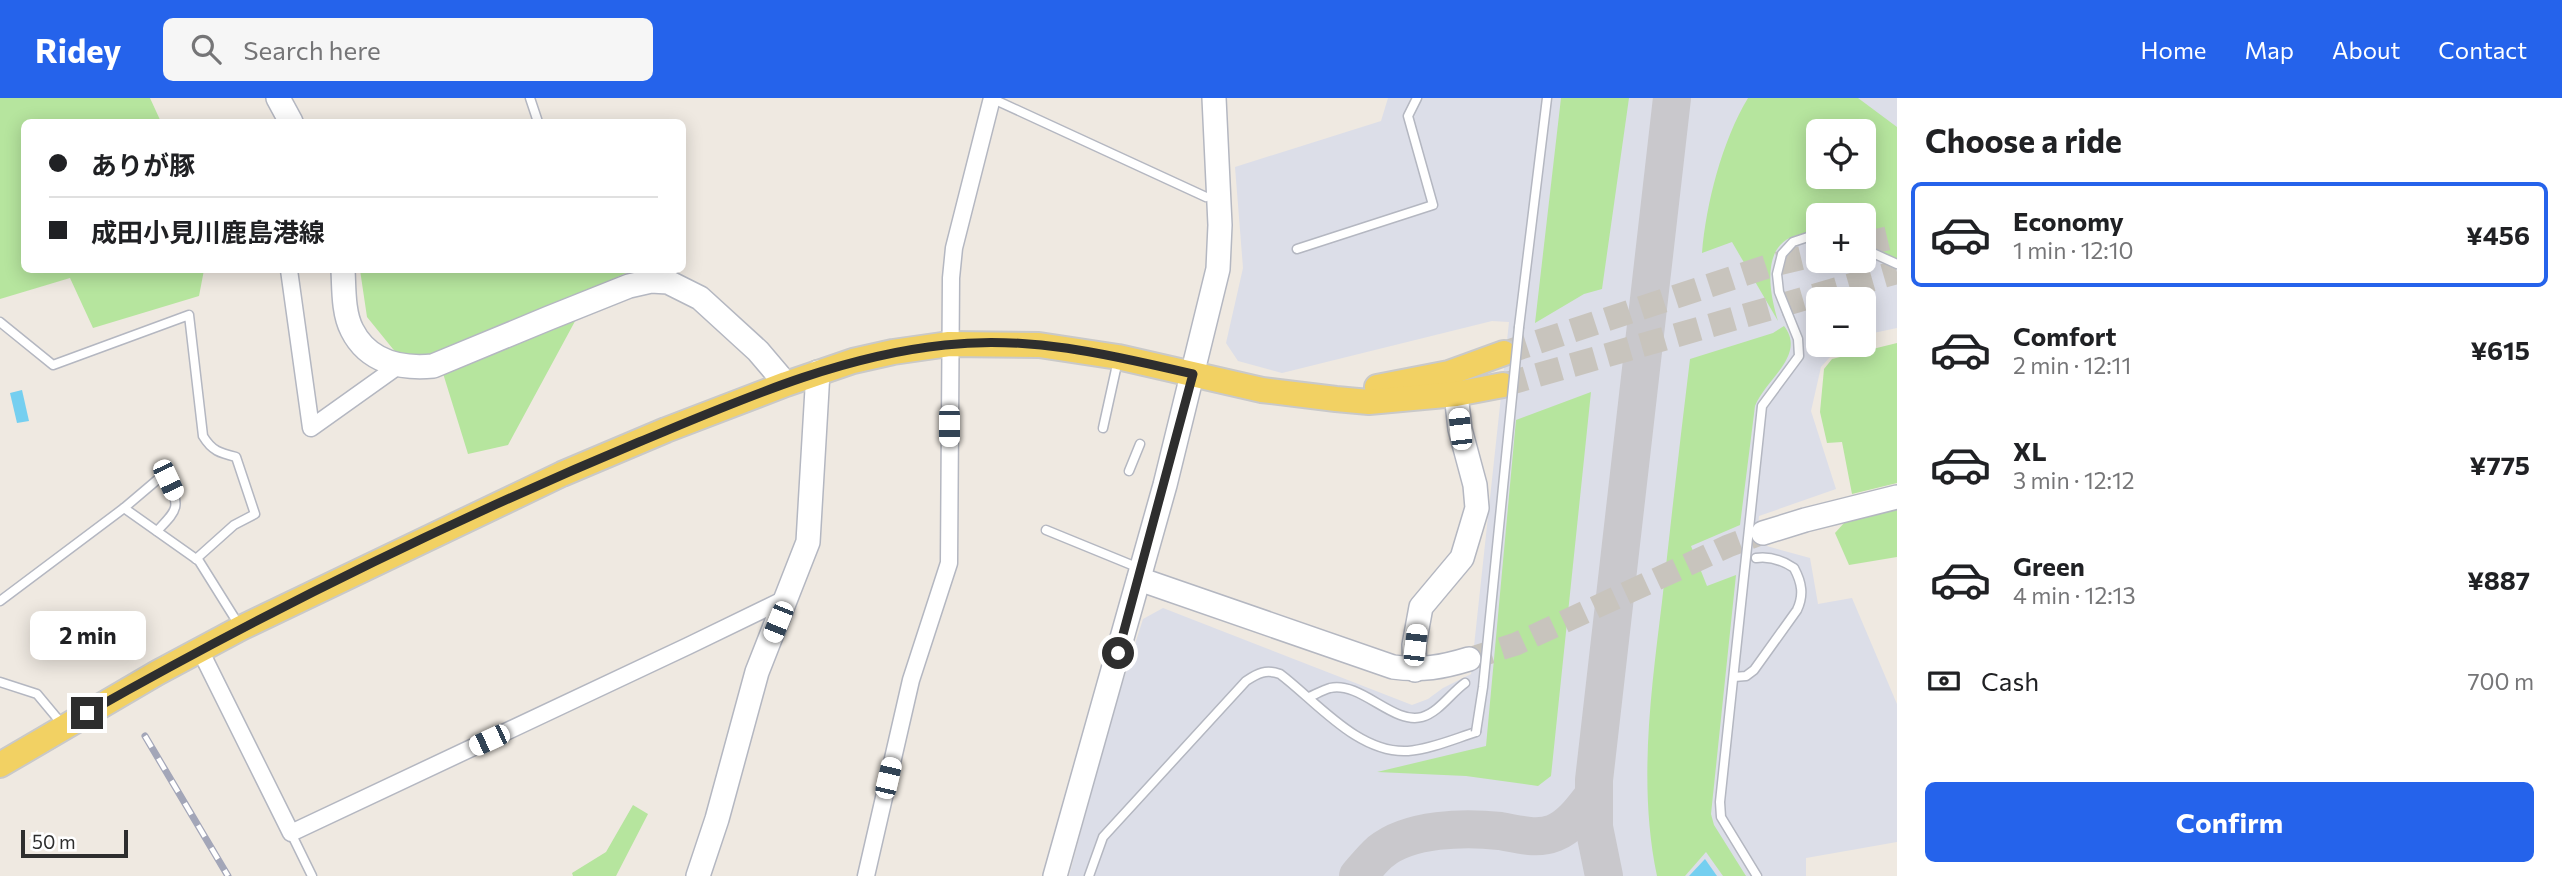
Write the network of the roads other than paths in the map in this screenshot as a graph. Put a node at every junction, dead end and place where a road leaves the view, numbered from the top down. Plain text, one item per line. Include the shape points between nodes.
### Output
1 (278, 98) edge
2 (530, 98) edge
3 (992, 98) edge
4 (1213, 98) edge
5 (1417, 98) edge
6 (1547, 98) edge
7 (289, 119) edge
8 (537, 119) edge
9 (1206, 197) dead end
10 (1806, 238) edge
11 (1297, 249) dead end
12 (1876, 254) edge
13 (1897, 264) edge
14 (289, 273) edge
15 (343, 273) edge
16 (0, 322) edge
17 (949, 344) junction
18 (1504, 353) tunnel mouth
19 (1118, 357) junction
20 (398, 366) junction
21 (818, 372) junction
22 (1193, 374) junction
23 (786, 384) junction
24 (1503, 385) tunnel mouth
25 (1456, 394) junction
26 (1314, 396) junction
27 (1103, 428) dead end
28 (1140, 444) dead end
29 (1129, 471) dead end
30 (1897, 497) edge
31 (124, 508) junction
32 (1046, 530) dead end
33 (158, 531) junction
34 (1763, 533) tunnel mouth
35 (1756, 558) dead end
36 (196, 559) junction
37 (1140, 574) junction
38 (789, 597) junction
39 (0, 601) edge
40 (241, 628) junction
41 (200, 650) junction
42 (1469, 659) tunnel mouth
43 (1415, 670) junction
44 (1734, 677) junction
45 (0, 682) edge
46 (1465, 683) dead end
47 (1310, 697) junction
48 (63, 727) junction
49 (0, 765) edge
50 (291, 833) junction
51 (312, 876) edge
52 (698, 876) edge
53 (866, 876) edge
54 (1055, 876) edge
55 (1089, 876) edge
56 (1757, 876) edge

1 - 7 street
2 - 8 lane
3 - 9 lane
3 - 17 street via 954,248
4 - 22 street via 1220,250
5 - 11 lane via 1408,116 1433,205
6 - 47 lane, bridge via 1476,732 1406,751 1379,747 1356,738
10 - 44 lane via 1793,242 1782,254 1777,274 1799,356 1762,406
12 - 13 lane
14 - 20 street via 311,428
15 - 20 street via 352,329 379,358
16 - 36 lane via 53,365 189,315 203,436 217,453 236,457 255,514 234,525
17 - 19 main road via 1039,345
17 - 21 main road via 893,352
17 - 53 street via 949,564 911,680
18 - 26 main road via 1449,373
19 - 22 main road
19 - 27 lane
20 - 23 street via 424,373 560,313 651,281 668,282 700,298 758,351
21 - 23 main road
21 - 38 street via 808,542
22 - 26 main road
22 - 37 street via 1159,483
23 - 40 main road via 562,474
24 - 25 main road
25 - 26 main road via 1369,402
25 - 43 street via 1477,508 1462,558 1421,607
28 - 29 lane
30 - 34 street
31 - 33 lane
31 - 33 lane via 157,480 168,480 177,500 175,513
31 - 39 lane
32 - 37 lane
33 - 36 lane
35 - 44 lane via 1766,556 1794,568 1802,599 1754,670
36 - 40 lane
37 - 43 street via 1393,667
37 - 54 street
38 - 50 street
38 - 52 street via 757,672
40 - 41 main road
41 - 48 main road
41 - 50 street
42 - 43 street
44 - 56 lane via 1721,817
45 - 48 lane via 37,694
46 - 47 lane via 1423,717 1408,718 1350,690 1331,688
47 - 55 lane via 1271,671 1246,681 1103,837
48 - 49 main road
50 - 51 lane

